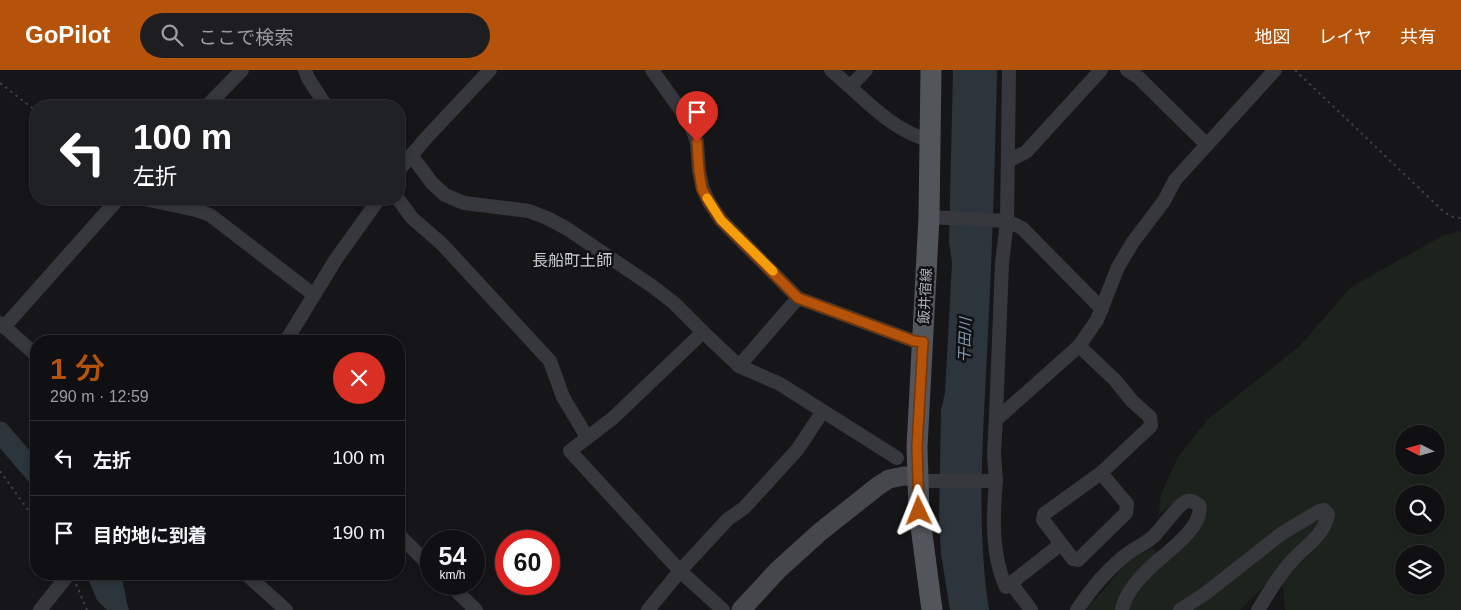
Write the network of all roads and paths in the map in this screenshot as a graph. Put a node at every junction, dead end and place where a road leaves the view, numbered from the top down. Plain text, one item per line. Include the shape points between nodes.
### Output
1 (242, 70) edge
2 (305, 70) edge
3 (490, 70) edge
4 (652, 70) edge
5 (831, 70) edge
6 (866, 70) edge
7 (931, 70) edge
8 (1009, 70) edge
9 (1101, 70) edge
10 (1127, 70) edge
11 (1275, 70) edge
12 (1295, 70) edge
13 (0, 83) edge
14 (851, 86) junction
15 (213, 100) edge
16 (322, 100) edge
17 (30, 106) edge
18 (930, 140) junction
19 (1207, 145) junction
20 (411, 155) junction
21 (1008, 161) junction
22 (405, 162) edge
23 (113, 205) edge
24 (172, 205) edge
25 (375, 205) edge
26 (402, 205) edge
27 (934, 218) junction
28 (1461, 218) edge
29 (1004, 221) junction
30 (314, 295) junction
31 (798, 298) junction
32 (1102, 309) junction
33 (3, 330) edge
34 (703, 332) junction
35 (290, 335) edge
36 (923, 342) junction
37 (1079, 346) junction
38 (30, 350) edge
39 (739, 366) junction
40 (823, 411) junction
41 (996, 416) junction
42 (587, 437) junction
43 (897, 458) dead end
44 (0, 471) edge
45 (1101, 473) junction
46 (922, 479) junction
47 (992, 481) junction
48 (30, 514) edge
49 (405, 541) edge
50 (1061, 544) junction
51 (420, 555) edge
52 (680, 571) junction
53 (65, 580) edge
54 (73, 580) edge
55 (253, 580) edge
56 (1012, 583) junction
57 (460, 595) edge
58 (40, 610) edge
59 (87, 610) edge
60 (286, 610) edge
61 (476, 610) edge
62 (648, 610) edge
63 (723, 610) edge
64 (741, 610) edge
65 (932, 610) edge
66 (1031, 610) edge
67 (1077, 610) edge
68 (1122, 610) edge
69 (1180, 610) edge
70 (1258, 610) edge

1 - 15 street
2 - 16 street
3 - 20 street
4 - 31 street via 690,124 697,142 702,189 709,202 721,220
5 - 14 street
6 - 14 street
7 - 18 main road, 飯井宿線
8 - 21 street
9 - 21 street via 1026,152
10 - 19 street
11 - 19 street
12 - 28 path via 1444,212
13 - 17 path
14 - 18 street via 906,132
18 - 27 main road, 飯井宿線
19 - 32 street via 1176,180 1133,242 1109,285
20 - 22 street
20 - 34 street via 445,195 464,203 529,211 566,228 652,286
21 - 29 street
23 - 33 street
24 - 30 street via 210,215
25 - 30 street
26 - 42 street via 550,361 563,397
27 - 29 street
27 - 36 main road, 飯井宿線
29 - 32 street via 1022,228
29 - 41 street
30 - 35 street
31 - 36 street
31 - 39 street
32 - 37 street
33 - 38 street
34 - 39 street
34 - 42 street via 637,396
36 - 46 main road, 飯井宿線
37 - 41 street via 999,417
37 - 45 street via 1150,417 1151,426
39 - 40 street via 780,384
40 - 43 street
40 - 52 street via 797,450
41 - 47 street
42 - 52 street via 570,451
44 - 48 path
45 - 50 street via 1044,514 1043,520
45 - 50 street via 1127,504 1126,513 1078,560 1073,559
46 - 47 street
46 - 64 street via 904,476 889,479 878,486 820,532
46 - 65 main road, 飯井宿線 via 919,511
47 - 56 street via 998,561 1006,587
49 - 51 street
50 - 56 street
52 - 62 street
52 - 63 street
53 - 58 street
54 - 59 path
55 - 60 street
56 - 66 street
57 - 61 street
67 - 68 street via 1126,554 1151,538 1179,506 1192,500 1200,509 1194,524 1140,577
69 - 70 street via 1281,534 1324,510 1328,514 1326,524 1316,539 1291,561

